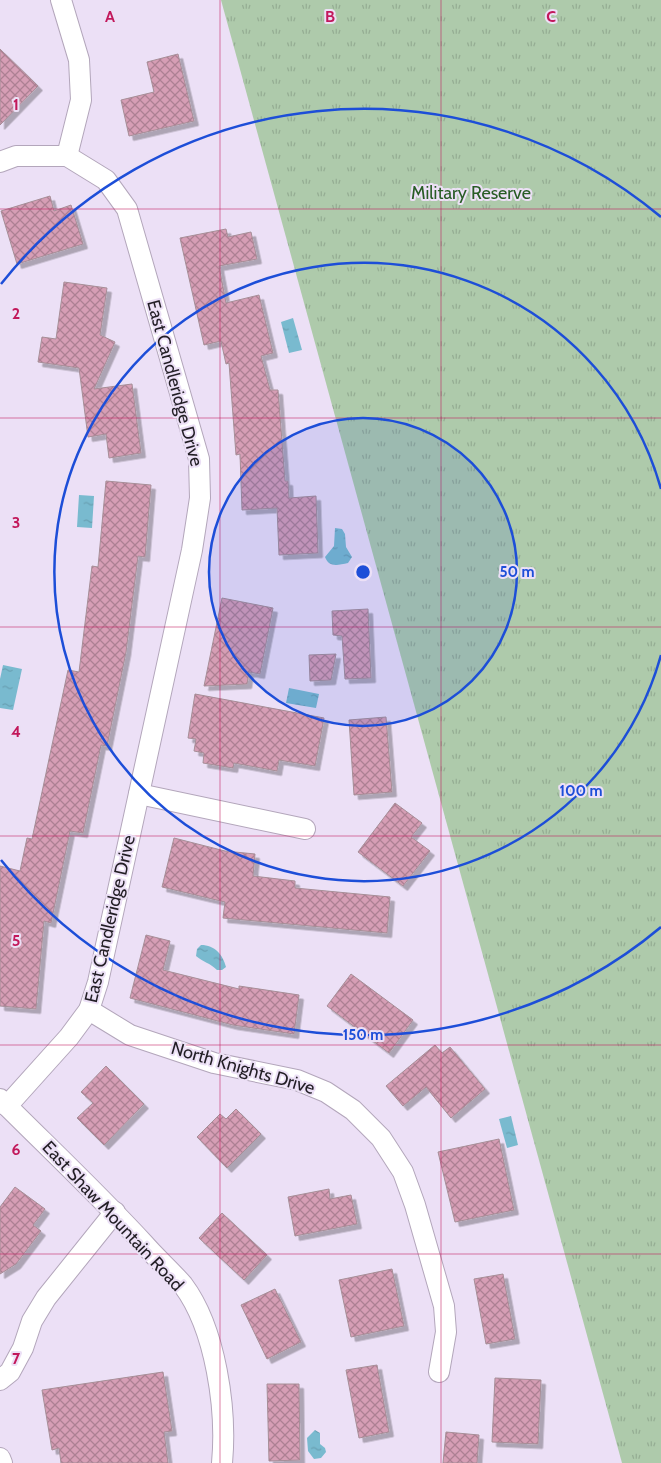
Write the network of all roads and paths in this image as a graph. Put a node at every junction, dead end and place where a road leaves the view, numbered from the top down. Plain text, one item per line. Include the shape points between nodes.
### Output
1 (61, 0) edge
2 (67, 156) junction
3 (0, 162) edge
4 (139, 794) junction
5 (305, 829) dead end
6 (89, 1010) junction
7 (4, 1102) edge
8 (115, 1212) junction
9 (439, 1372) dead end
10 (0, 1380) edge
11 (0, 1458) edge
12 (2, 1463) edge
13 (222, 1463) edge

1 - 2 street via 79,60 81,100
2 - 3 street via 16,156
2 - 4 street, East Candleridge Drive via 106,180 127,209 199,459 200,498 192,550
4 - 5 street
4 - 6 street, East Candleridge Drive
6 - 7 street, East Candleridge Drive via 69,1037
6 - 9 street, North Knights Drive via 130,1035 214,1064 297,1080 326,1092 353,1110 381,1138 403,1172 416,1205 444,1306 446,1332
7 - 8 street, East Shaw Mountain Road
8 - 10 street via 46,1298 32,1321 10,1372
8 - 13 street, East Shaw Mountain Road via 183,1286 205,1328 219,1377 224,1446
11 - 12 street

